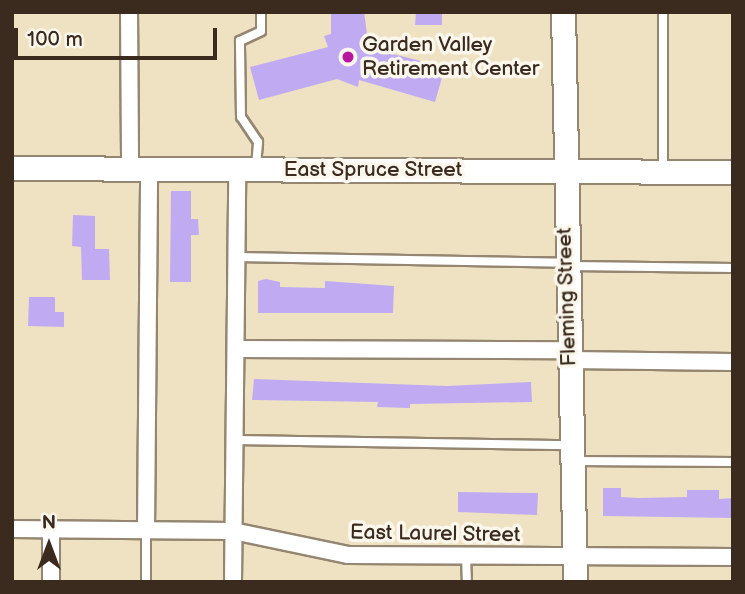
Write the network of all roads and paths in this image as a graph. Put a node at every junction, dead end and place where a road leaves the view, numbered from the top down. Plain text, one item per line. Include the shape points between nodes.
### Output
1 (129, 12) edge
2 (261, 12) edge
3 (562, 12) edge
4 (663, 12) edge
5 (12, 168) edge
6 (140, 169) junction
7 (246, 169) junction
8 (563, 171) junction
9 (663, 171) junction
10 (733, 172) edge
11 (236, 257) junction
12 (566, 265) junction
13 (733, 268) edge
14 (236, 349) junction
15 (568, 355) junction
16 (733, 362) edge
17 (234, 440) junction
18 (571, 453) junction
19 (733, 462) edge
20 (12, 529) edge
21 (51, 530) junction
22 (146, 530) junction
23 (233, 530) junction
24 (466, 556) junction
25 (574, 557) junction
26 (733, 557) edge
27 (51, 582) edge
28 (146, 582) edge
29 (233, 582) edge
30 (467, 582) edge
31 (575, 582) edge

1 - 6 street
2 - 7 lane via 261,31 240,41 241,117 258,142
3 - 8 street, Fleming Street
4 - 9 lane
5 - 6 street, East Spruce Street
6 - 7 street, East Spruce Street
6 - 22 street
7 - 8 street, East Spruce Street
7 - 11 street
8 - 9 street, East Spruce Street
8 - 12 street, Fleming Street
9 - 10 street, East Spruce Street
11 - 12 lane
11 - 14 street
12 - 13 lane
12 - 15 street, Fleming Street
14 - 15 street
14 - 17 street
15 - 16 street
15 - 18 street, Fleming Street
17 - 18 lane
17 - 23 street
18 - 19 lane
18 - 25 street, Fleming Street
20 - 21 street, East Laurel Street
21 - 22 street, East Laurel Street
21 - 27 street
22 - 23 street, East Laurel Street
22 - 28 lane
23 - 24 street, East Laurel Street via 348,555
23 - 29 street
24 - 25 street, East Laurel Street
24 - 30 lane
25 - 26 street, East Laurel Street
25 - 31 street, Fleming Street

